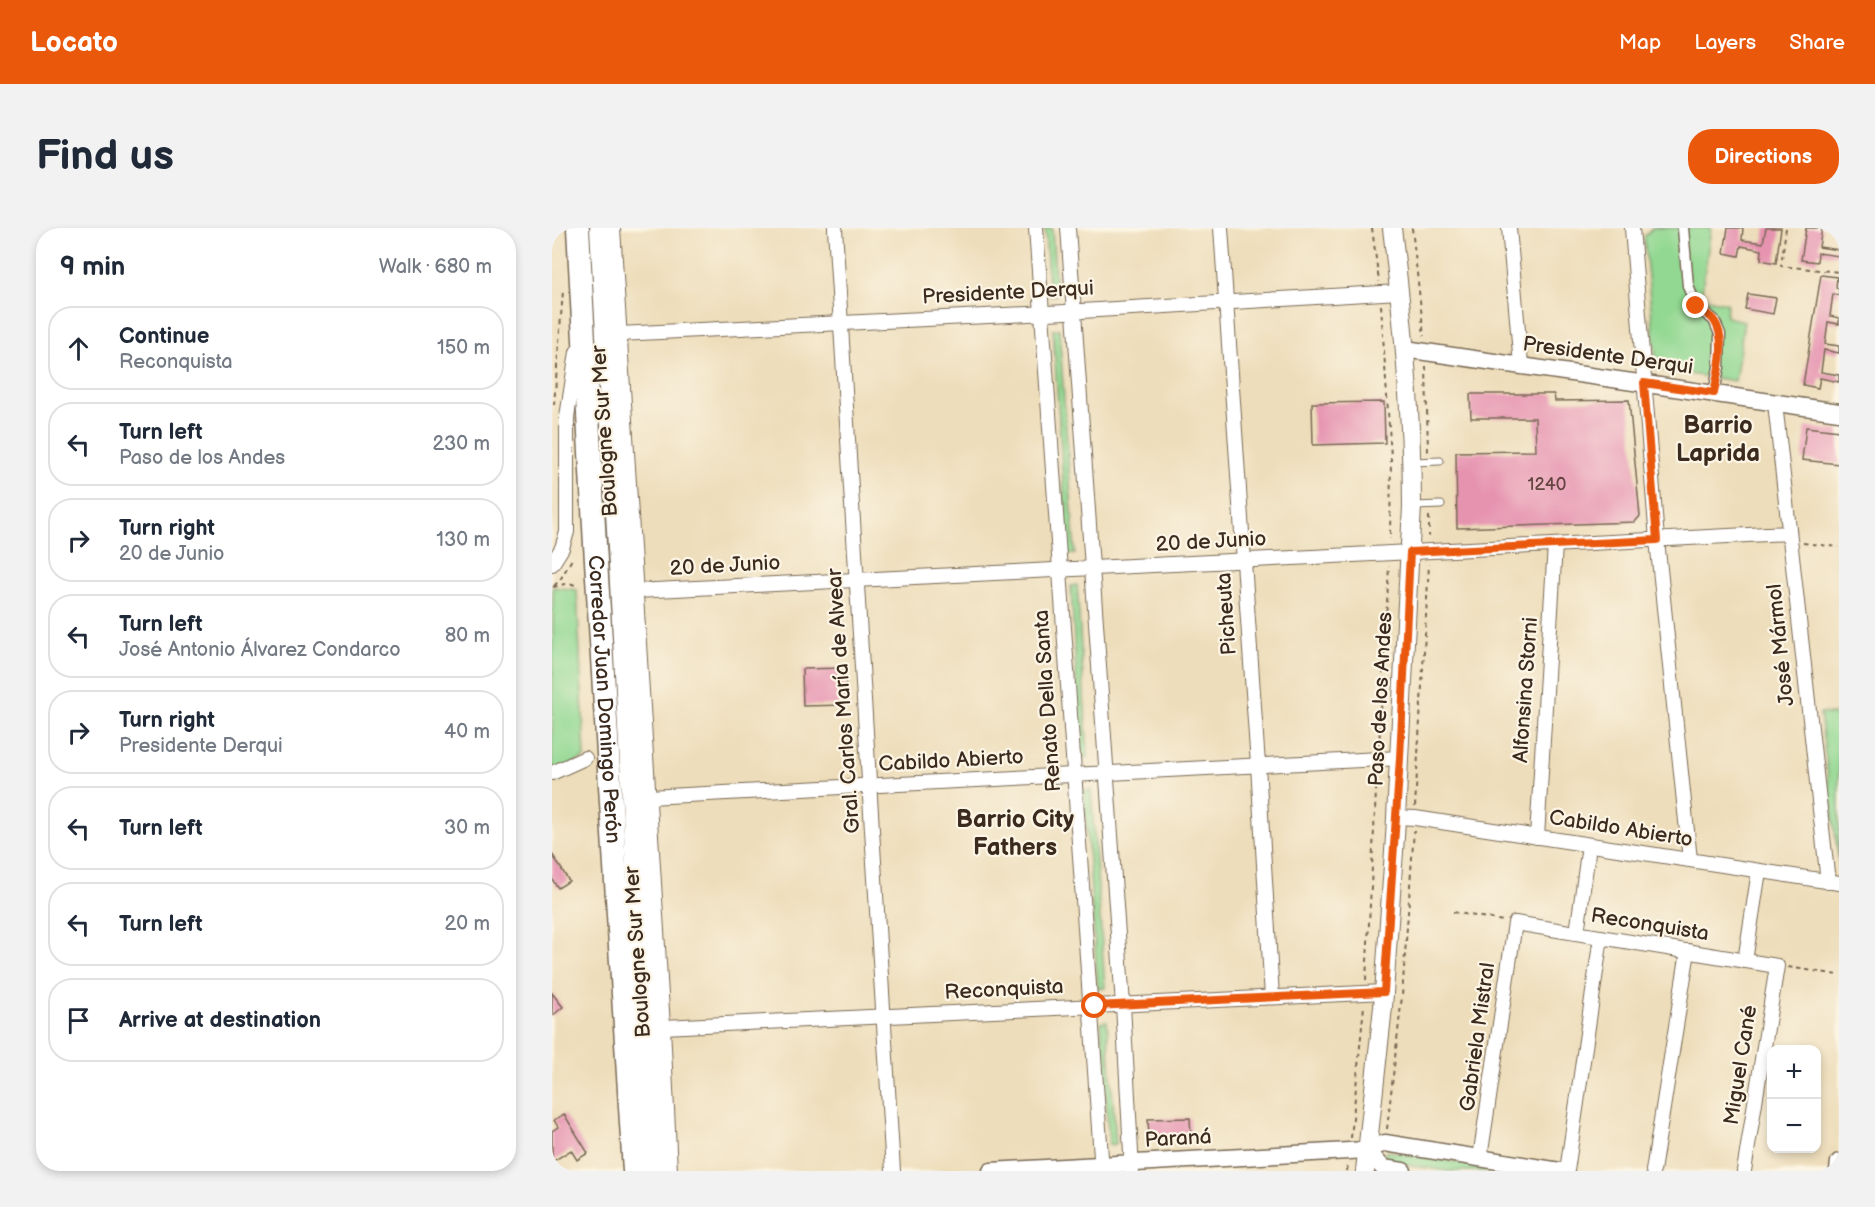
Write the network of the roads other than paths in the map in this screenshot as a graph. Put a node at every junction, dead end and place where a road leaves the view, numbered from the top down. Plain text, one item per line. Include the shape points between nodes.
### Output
1 (578, 228) edge
2 (602, 228) edge
3 (613, 228) edge
4 (835, 228) edge
5 (1035, 228) edge
6 (1068, 228) edge
7 (1221, 228) edge
8 (1392, 228) edge
9 (1509, 228) edge
10 (1632, 228) edge
11 (1683, 228) edge
12 (1399, 292) junction
13 (1226, 302) junction
14 (1073, 311) junction
15 (1041, 314) junction
16 (583, 321) junction
17 (841, 323) junction
18 (619, 334) junction
19 (1405, 349) junction
20 (1521, 365) junction
21 (1644, 383) junction
22 (1714, 393) junction
23 (1775, 403) junction
24 (1839, 412) edge
25 (1440, 461) dead end
26 (1412, 462) junction
27 (1441, 505) dead end
28 (1412, 506) junction
29 (1789, 533) junction
30 (1657, 540) junction
31 (1555, 545) junction
32 (1410, 552) junction
33 (1244, 560) junction
34 (552, 564) edge
35 (1091, 568) junction
36 (1059, 570) junction
37 (856, 580) junction
38 (635, 591) junction
39 (585, 758) dead end
40 (1400, 758) junction
41 (1258, 765) junction
42 (552, 773) edge
43 (1105, 773) junction
44 (1074, 775) junction
45 (869, 785) junction
46 (648, 797) junction
47 (1396, 817) junction
48 (1537, 837) junction
49 (1589, 845) junction
50 (1690, 860) junction
51 (1759, 871) junction
52 (1833, 882) edge
53 (1515, 923) joint
54 (1577, 933) junction
55 (1601, 937) junction
56 (1688, 951) junction
57 (1745, 961) junction
58 (1776, 966) joint
59 (1375, 992) junction
60 (1272, 997) junction
61 (1123, 1005) junction
62 (1089, 1006) junction
63 (884, 1016) junction
64 (663, 1027) junction
65 (1358, 1150) junction
66 (1480, 1158) junction
67 (1839, 1162) edge
68 (1132, 1167) edge
69 (1509, 1167) edge
70 (1102, 1168) edge
71 (634, 1171) edge
72 (654, 1171) edge
73 (670, 1171) edge
74 (893, 1171) edge
75 (991, 1171) edge
76 (1365, 1171) edge
77 (1403, 1171) edge
78 (1560, 1171) edge
79 (1567, 1171) edge
80 (1653, 1171) edge
81 (1744, 1171) edge
82 (1838, 1171) edge

1 - 16 highway, Corredor Juan Domingo Perón
2 - 72 highway, Corredor Juan Domingo Perón
3 - 18 street, Boulogne Sur Mer
4 - 17 street, Gral. Carlos María de Alvear
5 - 15 street, Renato Della Santa
6 - 14 street
7 - 13 street, Picheuta
8 - 12 main road, Paso de los Andes
9 - 20 street
10 - 21 street
11 - 22 street via 1688,286 1696,306 1714,320 1720,334
12 - 13 street, Presidente Derqui
12 - 19 main road, Paso de los Andes
13 - 14 street, Presidente Derqui
13 - 33 street, Picheuta
14 - 15 street, Presidente Derqui
14 - 35 street
15 - 17 street, Presidente Derqui
15 - 36 street, Renato Della Santa
16 - 34 street via 567,417 567,532
16 - 71 highway, Corredor Juan Domingo Perón
17 - 18 street, Presidente Derqui
17 - 37 street, Gral. Carlos María de Alvear
18 - 38 street, Boulogne Sur Mer
19 - 20 street, Presidente Derqui
19 - 26 main road, Paso de los Andes
20 - 21 street, Presidente Derqui
21 - 22 street, Presidente Derqui
21 - 30 street
22 - 23 street, Presidente Derqui
23 - 24 street, Presidente Derqui
23 - 29 street, José Mármol
25 - 26 lane
26 - 28 main road, Paso de los Andes
27 - 28 lane
28 - 32 main road, Paso de los Andes
29 - 30 street, 20 de Junio
29 - 52 street, José Mármol
30 - 31 street, 20 de Junio
30 - 50 street
31 - 32 street, 20 de Junio
31 - 48 street, Alfonsina Storni
32 - 33 street, 20 de Junio
32 - 40 main road, Paso de los Andes
33 - 35 street, 20 de Junio
33 - 41 street, Picheuta
35 - 36 street, 20 de Junio
35 - 43 street
36 - 37 street, 20 de Junio
36 - 44 street, Renato Della Santa
37 - 38 street, 20 de Junio
37 - 45 street, Gral. Carlos María de Alvear
38 - 46 street, Boulogne Sur Mer
39 - 42 street
40 - 41 street, Cabildo Abierto
40 - 47 main road, Paso de los Andes
41 - 43 street, Cabildo Abierto
41 - 60 street, Picheuta
43 - 44 street, Cabildo Abierto
43 - 61 street
44 - 45 street, Cabildo Abierto
44 - 62 street, Renato Della Santa
45 - 46 street, Cabildo Abierto
45 - 63 street, Gral. Carlos María de Alvear
46 - 64 street, Boulogne Sur Mer
47 - 48 street, Cabildo Abierto
47 - 59 main road, Paso de los Andes
48 - 49 street, Cabildo Abierto
49 - 50 street, Cabildo Abierto
49 - 54 street
50 - 51 street, Cabildo Abierto
51 - 52 street, Cabildo Abierto
51 - 57 street
53 - 54 street, Reconquista
53 - 66 street, Gabriela Mistral
54 - 55 street, Reconquista
55 - 56 street, Reconquista
55 - 79 street
56 - 57 street, Reconquista
56 - 80 street
57 - 58 street, Reconquista
58 - 81 street, Miguel Cané
59 - 60 street, Reconquista
59 - 65 main road, Paso de los Andes
60 - 61 street, Reconquista
61 - 62 street, Reconquista
61 - 68 street
62 - 63 street, Reconquista
62 - 70 street, Renato Della Santa
63 - 64 street, Reconquista
63 - 74 street, Gral. Carlos María de Alvear
64 - 73 street, Boulogne Sur Mer
65 - 66 street, Paraná via 1385,1143
65 - 68 street, Paraná
65 - 76 main road, Paso de los Andes
65 - 77 street via 1383,1168
66 - 69 street, Paraná
67 - 82 street
68 - 70 street, Paraná
69 - 78 street, Paraná
70 - 75 street, Paraná

